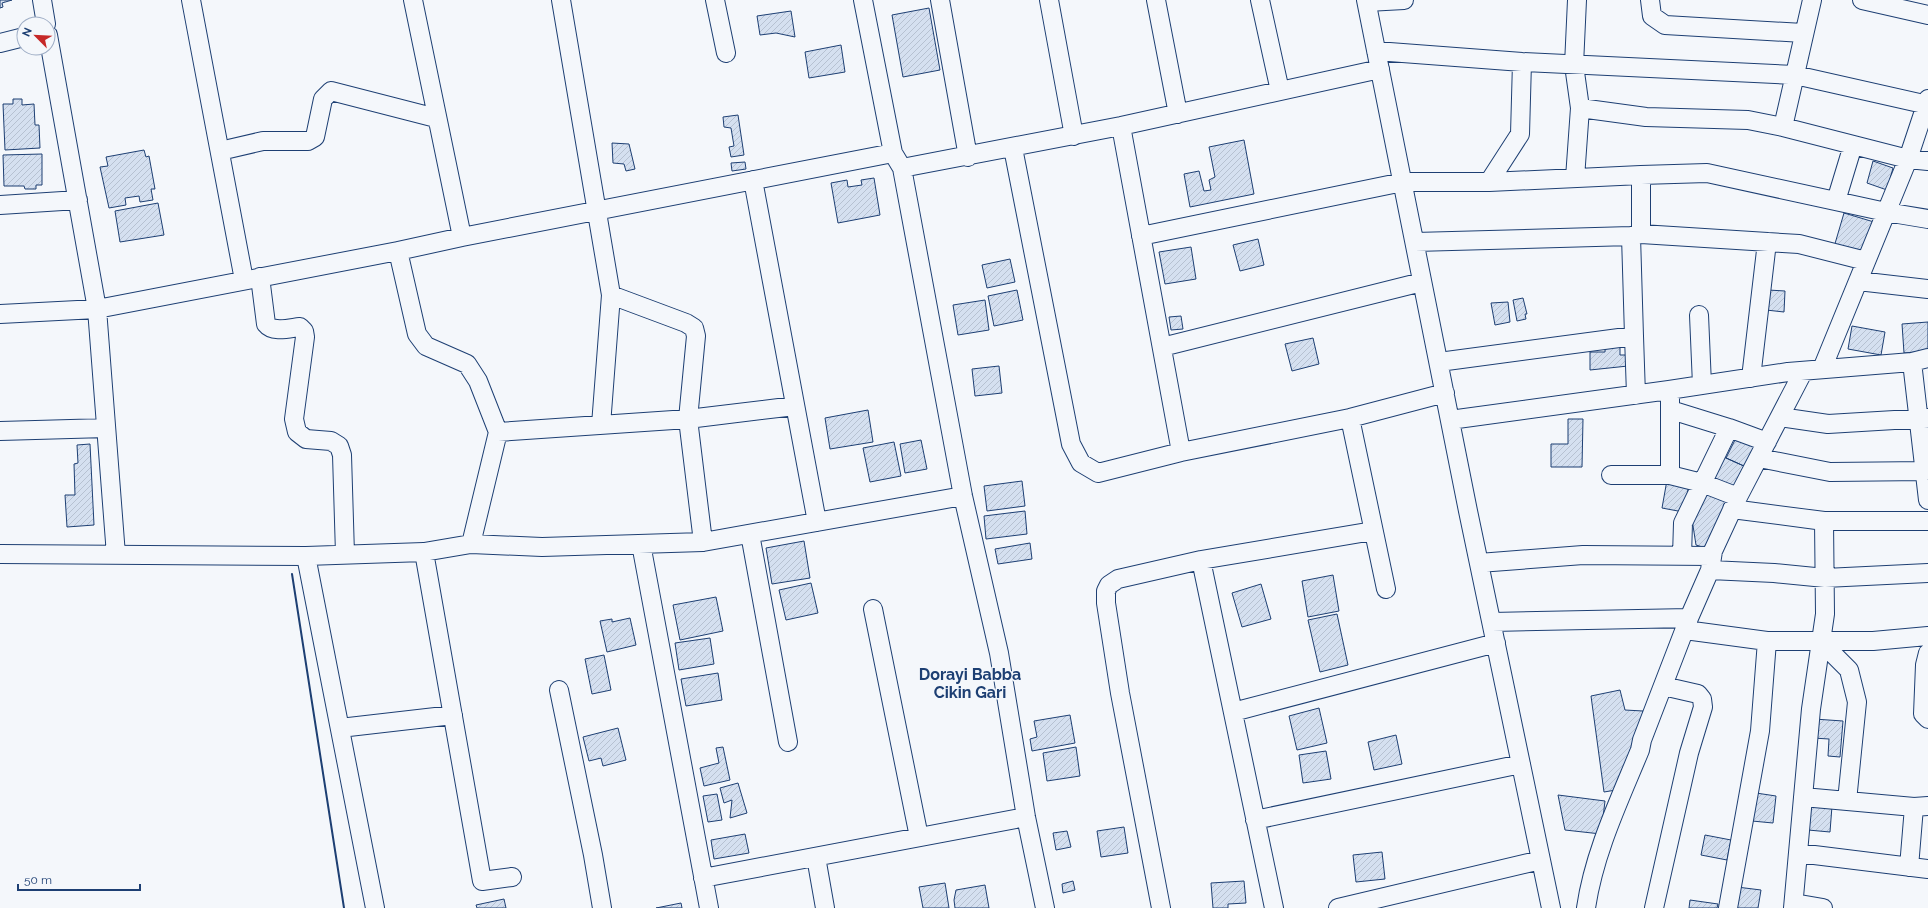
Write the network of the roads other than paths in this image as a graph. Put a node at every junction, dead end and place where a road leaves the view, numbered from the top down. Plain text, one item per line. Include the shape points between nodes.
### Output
1 (42, 0) edge
2 (191, 0) edge
3 (413, 0) edge
4 (561, 0) edge
5 (714, 0) edge
6 (863, 0) edge
7 (940, 0) edge
8 (1049, 0) edge
9 (1156, 0) edge
10 (1260, 0) edge
11 (1404, 0) edge
12 (1577, 0) edge
13 (1650, 0) edge
14 (1812, 0) edge
15 (1862, 0) edge
16 (1366, 1) edge
17 (1928, 15) edge
18 (45, 16) edge
19 (1803, 33) junction
20 (16, 39) edge
21 (0, 43) edge
22 (1376, 51) junction
23 (726, 53) dead end
24 (52, 56) edge
25 (1522, 62) junction
26 (1574, 65) junction
27 (1380, 70) junction
28 (1795, 75) junction
29 (1280, 92) junction
30 (1927, 103) edge
31 (1580, 108) junction
32 (1178, 114) junction
33 (436, 118) junction
34 (1121, 126) junction
35 (1783, 127) junction
36 (1074, 136) junction
37 (1853, 145) junction
38 (1013, 148) junction
39 (220, 151) junction
40 (893, 153) junction
41 (968, 157) junction
42 (1908, 159) junction
43 (1928, 160) edge
44 (902, 168) junction
45 (1641, 175) junction
46 (1575, 178) junction
47 (753, 180) junction
48 (1402, 182) junction
49 (1489, 182) junction
50 (78, 200) junction
51 (1836, 201) junction
52 (0, 204) edge
53 (596, 211) junction
54 (1886, 212) junction
55 (1928, 219) edge
56 (1636, 235) junction
57 (1141, 236) junction
58 (462, 237) junction
59 (1415, 242) junction
60 (1767, 242) junction
61 (398, 251) junction
62 (1866, 262) junction
63 (252, 278) junction
64 (1858, 281) junction
65 (1422, 282) junction
66 (1928, 289) edge
67 (611, 295) junction
68 (97, 308) junction
69 (0, 314) edge
70 (1699, 315) dead end
71 (1634, 336) junction
72 (1162, 347) junction
73 (1920, 360) edge
74 (1439, 362) junction
75 (1822, 369) junction
76 (1803, 372) junction
77 (1752, 378) junction
78 (1702, 385) junction
79 (1669, 390) junction
80 (1445, 393) junction
81 (1636, 395) junction
82 (794, 406) junction
83 (1671, 410) junction
84 (1780, 417) junction
85 (1350, 418) junction
86 (688, 419) junction
87 (1923, 419) edge
88 (1450, 420) junction
89 (601, 425) junction
90 (106, 428) junction
91 (1729, 428) junction
92 (0, 431) edge
93 (498, 432) junction
94 (1767, 442) junction
95 (1181, 452) junction
96 (1759, 458) junction
97 (1925, 471) junction
98 (1611, 475) dead end
99 (1670, 475) junction
100 (1702, 483) junction
101 (963, 496) junction
102 (1928, 500) edge
103 (1735, 503) junction
104 (1824, 521) junction
105 (1928, 521) edge
106 (817, 522) junction
107 (1373, 531) junction
108 (750, 534) junction
109 (703, 542) junction
110 (471, 544) junction
111 (640, 544) junction
112 (424, 552) junction
113 (0, 554) edge
114 (345, 554) junction
115 (116, 555) junction
116 (306, 556) junction
117 (1682, 556) junction
118 (1201, 560) junction
119 (1479, 563) junction
120 (1711, 563) junction
121 (1928, 573) edge
122 (1825, 578) junction
123 (1386, 589) dead end
124 (873, 609) dead end
125 (1492, 622) junction
126 (1687, 624) junction
127 (1928, 636) edge
128 (1768, 641) junction
129 (1821, 642) junction
130 (1496, 643) junction
131 (1927, 661) edge
132 (1663, 686) junction
133 (559, 690) dead end
134 (1233, 712) junction
135 (453, 714) junction
136 (1928, 719) edge
137 (340, 728) junction
138 (788, 742) dead end
139 (1521, 764) junction
140 (1803, 797) junction
141 (1847, 801) junction
142 (1921, 806) edge
143 (1026, 818) junction
144 (1256, 820) junction
145 (919, 837) junction
146 (1798, 853) junction
147 (816, 857) junction
148 (1541, 860) junction
149 (1909, 867) junction
150 (1928, 869) edge
151 (512, 876) dead end
152 (703, 878) junction
153 (1793, 906) edge
154 (374, 908) edge
155 (602, 908) edge
156 (709, 908) edge
157 (825, 908) edge
158 (1045, 908) edge
159 (1161, 908) edge
160 (1274, 908) edge
161 (1338, 908) edge
162 (1551, 908) edge
163 (1586, 908) edge
164 (1654, 908) edge
165 (1728, 908) edge
166 (1823, 908) edge

1 - 18 street
2 - 39 street
3 - 33 street
4 - 53 street
5 - 23 street
6 - 40 street
7 - 41 street
8 - 36 street
9 - 32 street
10 - 29 street
11 - 16 street
12 - 26 street
13 - 19 street via 1652,16 1665,24
14 - 19 street
15 - 17 street
16 - 22 street
19 - 28 street
20 - 21 street
22 - 25 street
22 - 27 street
24 - 50 street
25 - 26 street
25 - 49 street via 1520,134
26 - 28 street
26 - 31 street
27 - 29 street
27 - 48 street
28 - 30 street
28 - 35 street
29 - 32 street
30 - 42 street
31 - 35 street via 1646,117 1748,120
31 - 46 street
32 - 34 street
33 - 39 street via 331,91 323,99 315,137 308,141 263,141
33 - 58 street
34 - 36 street
34 - 57 street
35 - 37 street
36 - 38 street
37 - 42 street
37 - 51 street
38 - 41 street
38 - 95 street via 1071,444 1081,463 1098,473
39 - 63 street
40 - 44 street
40 - 47 street
41 - 44 street
42 - 43 street
42 - 54 street
44 - 101 street
45 - 46 street
45 - 51 street via 1708,173
45 - 56 street
46 - 49 street
47 - 53 street
47 - 82 street
48 - 49 street
48 - 57 street
48 - 59 street
50 - 52 street
50 - 68 street
51 - 54 street
53 - 58 street
53 - 67 street
54 - 55 street
54 - 62 street
56 - 59 street
56 - 60 street
56 - 71 street
57 - 72 street
58 - 61 street
59 - 65 street
60 - 62 street via 1799,244
60 - 77 street
61 - 63 street
61 - 93 street via 417,334 426,346 467,364 478,381
62 - 64 street
63 - 68 street
63 - 114 street via 266,324 273,329 300,327 304,331 294,419 297,432 306,439 331,441 339,446 342,455
64 - 66 street
64 - 75 street
65 - 72 street
65 - 74 street
67 - 86 street via 694,328 696,336
67 - 89 street
68 - 69 street
68 - 90 street
70 - 78 street
71 - 74 street
71 - 81 street
72 - 95 street
73 - 75 street
73 - 87 street
74 - 80 street
75 - 76 street
76 - 77 street
76 - 84 street
77 - 78 street
78 - 79 street
79 - 81 street
79 - 83 street
80 - 85 street
80 - 88 street
81 - 88 street
82 - 86 street
82 - 106 street
83 - 91 street
83 - 99 street
84 - 87 street via 1828,424
84 - 94 street
85 - 95 street
85 - 107 street
86 - 89 street
86 - 109 street
87 - 97 street
88 - 119 street
89 - 93 street
90 - 92 street
90 - 115 street
91 - 94 street
91 - 100 street
93 - 110 street
94 - 96 street
96 - 97 street via 1830,472
96 - 103 street
97 - 102 street
98 - 99 street
99 - 100 street
100 - 103 street
100 - 117 street via 1683,523
101 - 106 street
101 - 143 street via 999,653
103 - 104 street
103 - 120 street
104 - 105 street
104 - 122 street
106 - 108 street
107 - 118 street
107 - 123 street
108 - 109 street
108 - 138 street
109 - 111 street
110 - 111 street via 542,547
110 - 112 street
111 - 152 street
112 - 114 street
112 - 135 street
113 - 115 street
114 - 116 street
115 - 116 street via 152,553
116 - 137 street
117 - 119 street via 1583,555
117 - 120 street
118 - 134 street
118 - 159 street via 1118,579 1109,585 1106,591 1120,694
119 - 125 street
120 - 122 street
120 - 126 street
121 - 122 street
122 - 129 street via 1825,614
124 - 145 street
125 - 126 street
125 - 130 street
126 - 128 street
126 - 132 street
127 - 129 street
128 - 129 street
128 - 165 street via 1760,731
129 - 140 street via 1811,709
129 - 141 street via 1849,670 1857,702
130 - 134 street
130 - 139 street
131 - 136 street via 1923,714
132 - 163 street via 1605,835
132 - 164 street via 1698,694 1703,707 1689,753
133 - 155 street
134 - 144 street
135 - 137 street
135 - 151 street via 482,881
137 - 154 street
139 - 144 street
139 - 148 street
140 - 141 street
140 - 146 street
141 - 142 street
142 - 149 street
143 - 145 street
143 - 158 street
144 - 160 street
145 - 147 street
146 - 149 street
146 - 153 street
147 - 152 street
147 - 157 street
148 - 161 street
148 - 162 street
149 - 150 street
152 - 156 street
153 - 166 street

